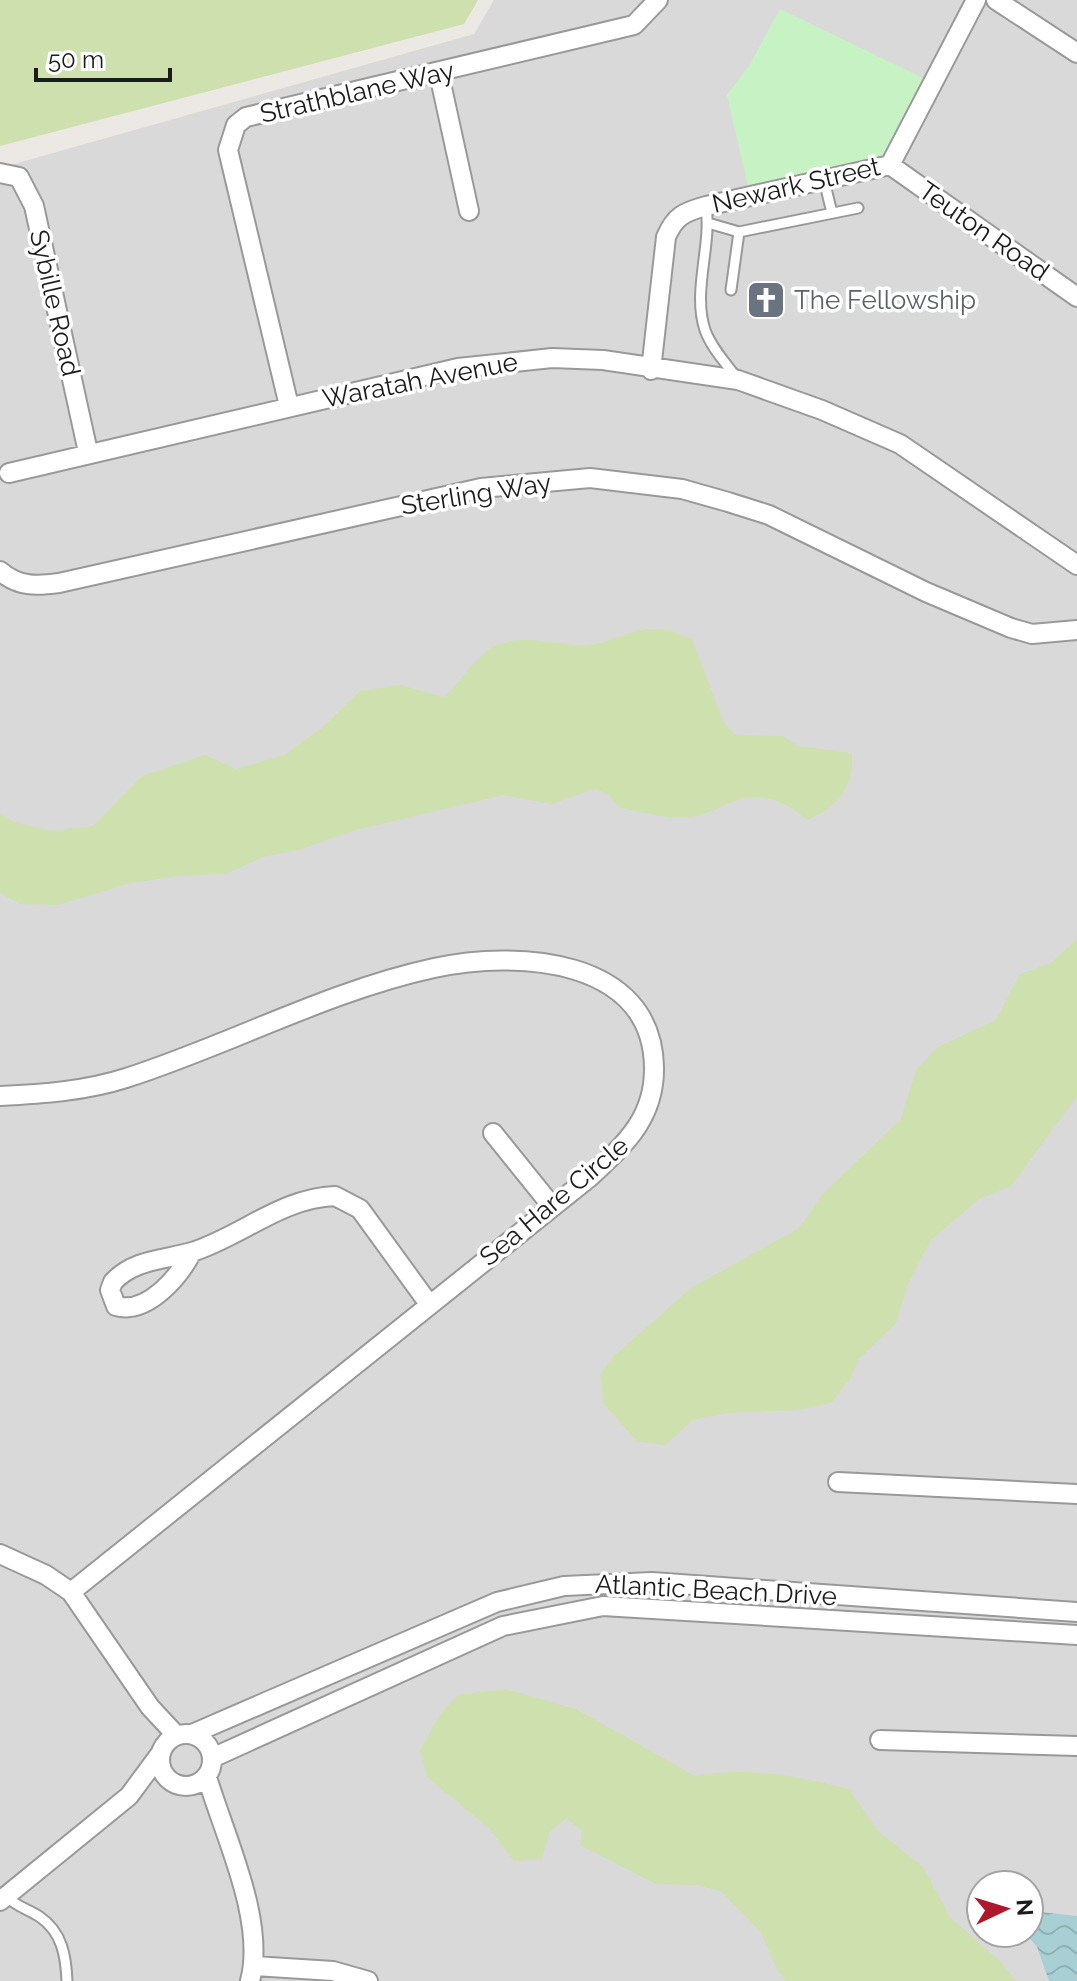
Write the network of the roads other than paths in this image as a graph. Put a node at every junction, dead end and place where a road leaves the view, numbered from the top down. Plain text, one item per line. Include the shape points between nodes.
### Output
1 (658, 0) edge
2 (976, 0) edge
3 (996, 0) edge
4 (1077, 53) edge
5 (439, 74) junction
6 (890, 165) junction
7 (0, 173) edge
8 (824, 180) junction
9 (858, 208) dead end
10 (469, 211) dead end
11 (832, 213) junction
12 (707, 215) junction
13 (739, 232) junction
14 (731, 290) dead end
15 (1077, 297) edge
16 (651, 370) junction
17 (738, 380) junction
18 (289, 406) junction
19 (88, 452) junction
20 (9, 473) dead end
21 (1077, 565) edge
22 (0, 571) edge
23 (1077, 630) edge
24 (0, 1096) edge
25 (493, 1133) dead end
26 (551, 1205) junction
27 (192, 1252) dead end
28 (429, 1304) junction
29 (838, 1482) dead end
30 (1077, 1494) edge
31 (0, 1554) edge
32 (652, 1582) junction
33 (71, 1592) junction
34 (893, 1600) junction
35 (652, 1607) junction
36 (1077, 1612) edge
37 (890, 1623) junction
38 (433, 1630) junction
39 (1077, 1635) edge
40 (442, 1651) junction
41 (880, 1740) dead end
42 (173, 1742) junction
43 (1077, 1746) edge
44 (212, 1758) junction
45 (201, 1781) junction
46 (172, 1782) junction
47 (129, 1796) junction
48 (2, 1895) edge
49 (252, 1974) edge
50 (67, 1981) edge
51 (368, 1981) edge

1 - 5 street, Strathblane Way via 634,25
2 - 6 street, Newark Street
3 - 4 street
5 - 10 street
5 - 18 street, Strathblane Way via 246,117 229,136 228,150
6 - 8 street, Newark Street
6 - 15 street, Teuton Road
7 - 19 street, Sybille Road via 19,177 34,206
8 - 11 lane
8 - 12 street, Newark Street
9 - 11 lane
11 - 13 lane
12 - 13 lane
12 - 16 street, Newark Street via 685,212 673,220 666,237
12 - 17 lane via 702,316 715,348
13 - 14 lane
16 - 17 street, Waratah Avenue
16 - 18 street, Waratah Avenue via 603,360 502,361
17 - 21 street, Waratah Avenue via 900,444
18 - 19 street, Waratah Avenue
19 - 20 street, Waratah Avenue
22 - 23 street, Sterling Way via 17,583 59,583 481,488 590,478 682,489 742,506 1011,628 1032,634
24 - 26 street, Sea Hare Circle via 123,1079 362,989 433,968 497,962 570,967 613,985 630,1001 646,1025 654,1077 648,1112 630,1140
25 - 26 street
26 - 28 street, Sea Hare Circle
27 - 28 street via 285,1207 335,1196 360,1209
28 - 33 street, Sea Hare Circle
29 - 30 street
31 - 33 street
32 - 34 street, Atlantic Beach Drive
32 - 35 street
32 - 38 street, Atlantic Beach Drive via 528,1593
33 - 42 street
34 - 36 street, Atlantic Beach Drive
34 - 37 street
35 - 37 street, Atlantic Beach Drive
35 - 40 street, Atlantic Beach Drive via 603,1606 528,1619
37 - 39 street, Atlantic Beach Drive
38 - 40 street
38 - 42 street, Atlantic Beach Drive
40 - 44 street, Atlantic Beach Drive
41 - 43 street
42 - 44 street via 206,1743
42 - 46 street via 161,1770
42 - 47 street
44 - 45 street
45 - 46 street
45 - 49 street via 241,1881
46 - 47 street
47 - 48 street
48 - 50 lane via 40,1917 57,1935
49 - 51 street via 333,1971

